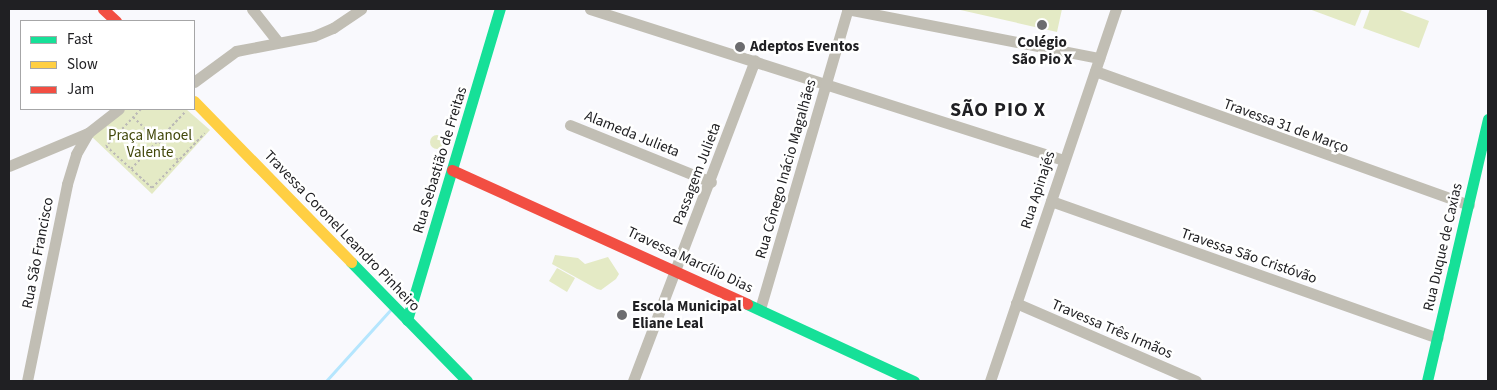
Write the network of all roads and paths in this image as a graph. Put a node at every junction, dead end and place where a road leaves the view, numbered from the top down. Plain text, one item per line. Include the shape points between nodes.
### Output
1 (103, 9) edge
2 (252, 9) edge
3 (361, 9) edge
4 (500, 9) edge
5 (590, 9) edge
6 (848, 9) edge
7 (1116, 9) edge
8 (115, 20) edge
9 (278, 42) junction
10 (1099, 58) junction
11 (755, 60) junction
12 (1095, 71) junction
13 (195, 81) edge
14 (826, 86) junction
15 (195, 102) edge
16 (118, 110) edge
17 (140, 110) edge
18 (184, 110) edge
19 (133, 117) junction
20 (193, 118) dead end
21 (1488, 119) edge
22 (570, 125) dead end
23 (206, 131) dead end
24 (88, 133) junction
25 (158, 141) junction
26 (1064, 160) junction
27 (179, 161) junction
28 (9, 166) edge
29 (131, 170) junction
30 (452, 170) junction
31 (710, 182) junction
32 (1051, 201) junction
33 (1468, 205) junction
34 (676, 271) junction
35 (1016, 303) junction
36 (760, 309) junction
37 (407, 320) junction
38 (1437, 338) junction
39 (27, 381) edge
40 (468, 381) edge
41 (632, 381) edge
42 (914, 381) edge
43 (990, 381) edge
44 (1196, 381) edge
45 (1427, 381) edge

1 - 8 street
2 - 9 street
3 - 9 street via 333,28
4 - 30 street, Rua Sebastião de Freitas
5 - 11 street
6 - 10 street
6 - 14 street, Rua Cônego Inácio Magalhães
7 - 10 street, Rua Apinajés
9 - 13 street via 236,51
10 - 12 street, Rua Apinajés
11 - 14 street
11 - 31 street, Passagem Julieta
12 - 26 street, Rua Apinajés
12 - 33 street, Travessa 31 de Março
14 - 26 street
14 - 36 street, Rua Cônego Inácio Magalhães
15 - 37 street, Travessa Coronel Leandro Pinheiro
16 - 24 street
17 - 19 path
18 - 20 path
18 - 25 path
19 - 25 path
19 - 29 path via 106,146
21 - 33 street, Rua Duque de Caxias
22 - 31 street, Alameda Julieta
23 - 27 path
24 - 28 street
24 - 39 street, Rua São Francisco via 76,154 67,184
25 - 27 path
25 - 29 path
26 - 32 street, Rua Apinajés
27 - 29 path via 155,187
30 - 34 street, Travessa Marcílio Dias
30 - 37 street, Rua Sebastião de Freitas
31 - 34 street, Passagem Julieta
32 - 35 street, Rua Apinajés
32 - 38 street, Travessa São Cristóvão
33 - 38 street, Rua Duque de Caxias
34 - 36 street, Travessa Marcílio Dias
34 - 41 street, Passagem Julieta
35 - 43 street, Rua Apinajés
35 - 44 street, Travessa Três Irmãos
36 - 42 street, Travessa Marcílio Dias
37 - 40 street, Travessa Coronel Leandro Pinheiro
38 - 45 street, Rua Duque de Caxias

